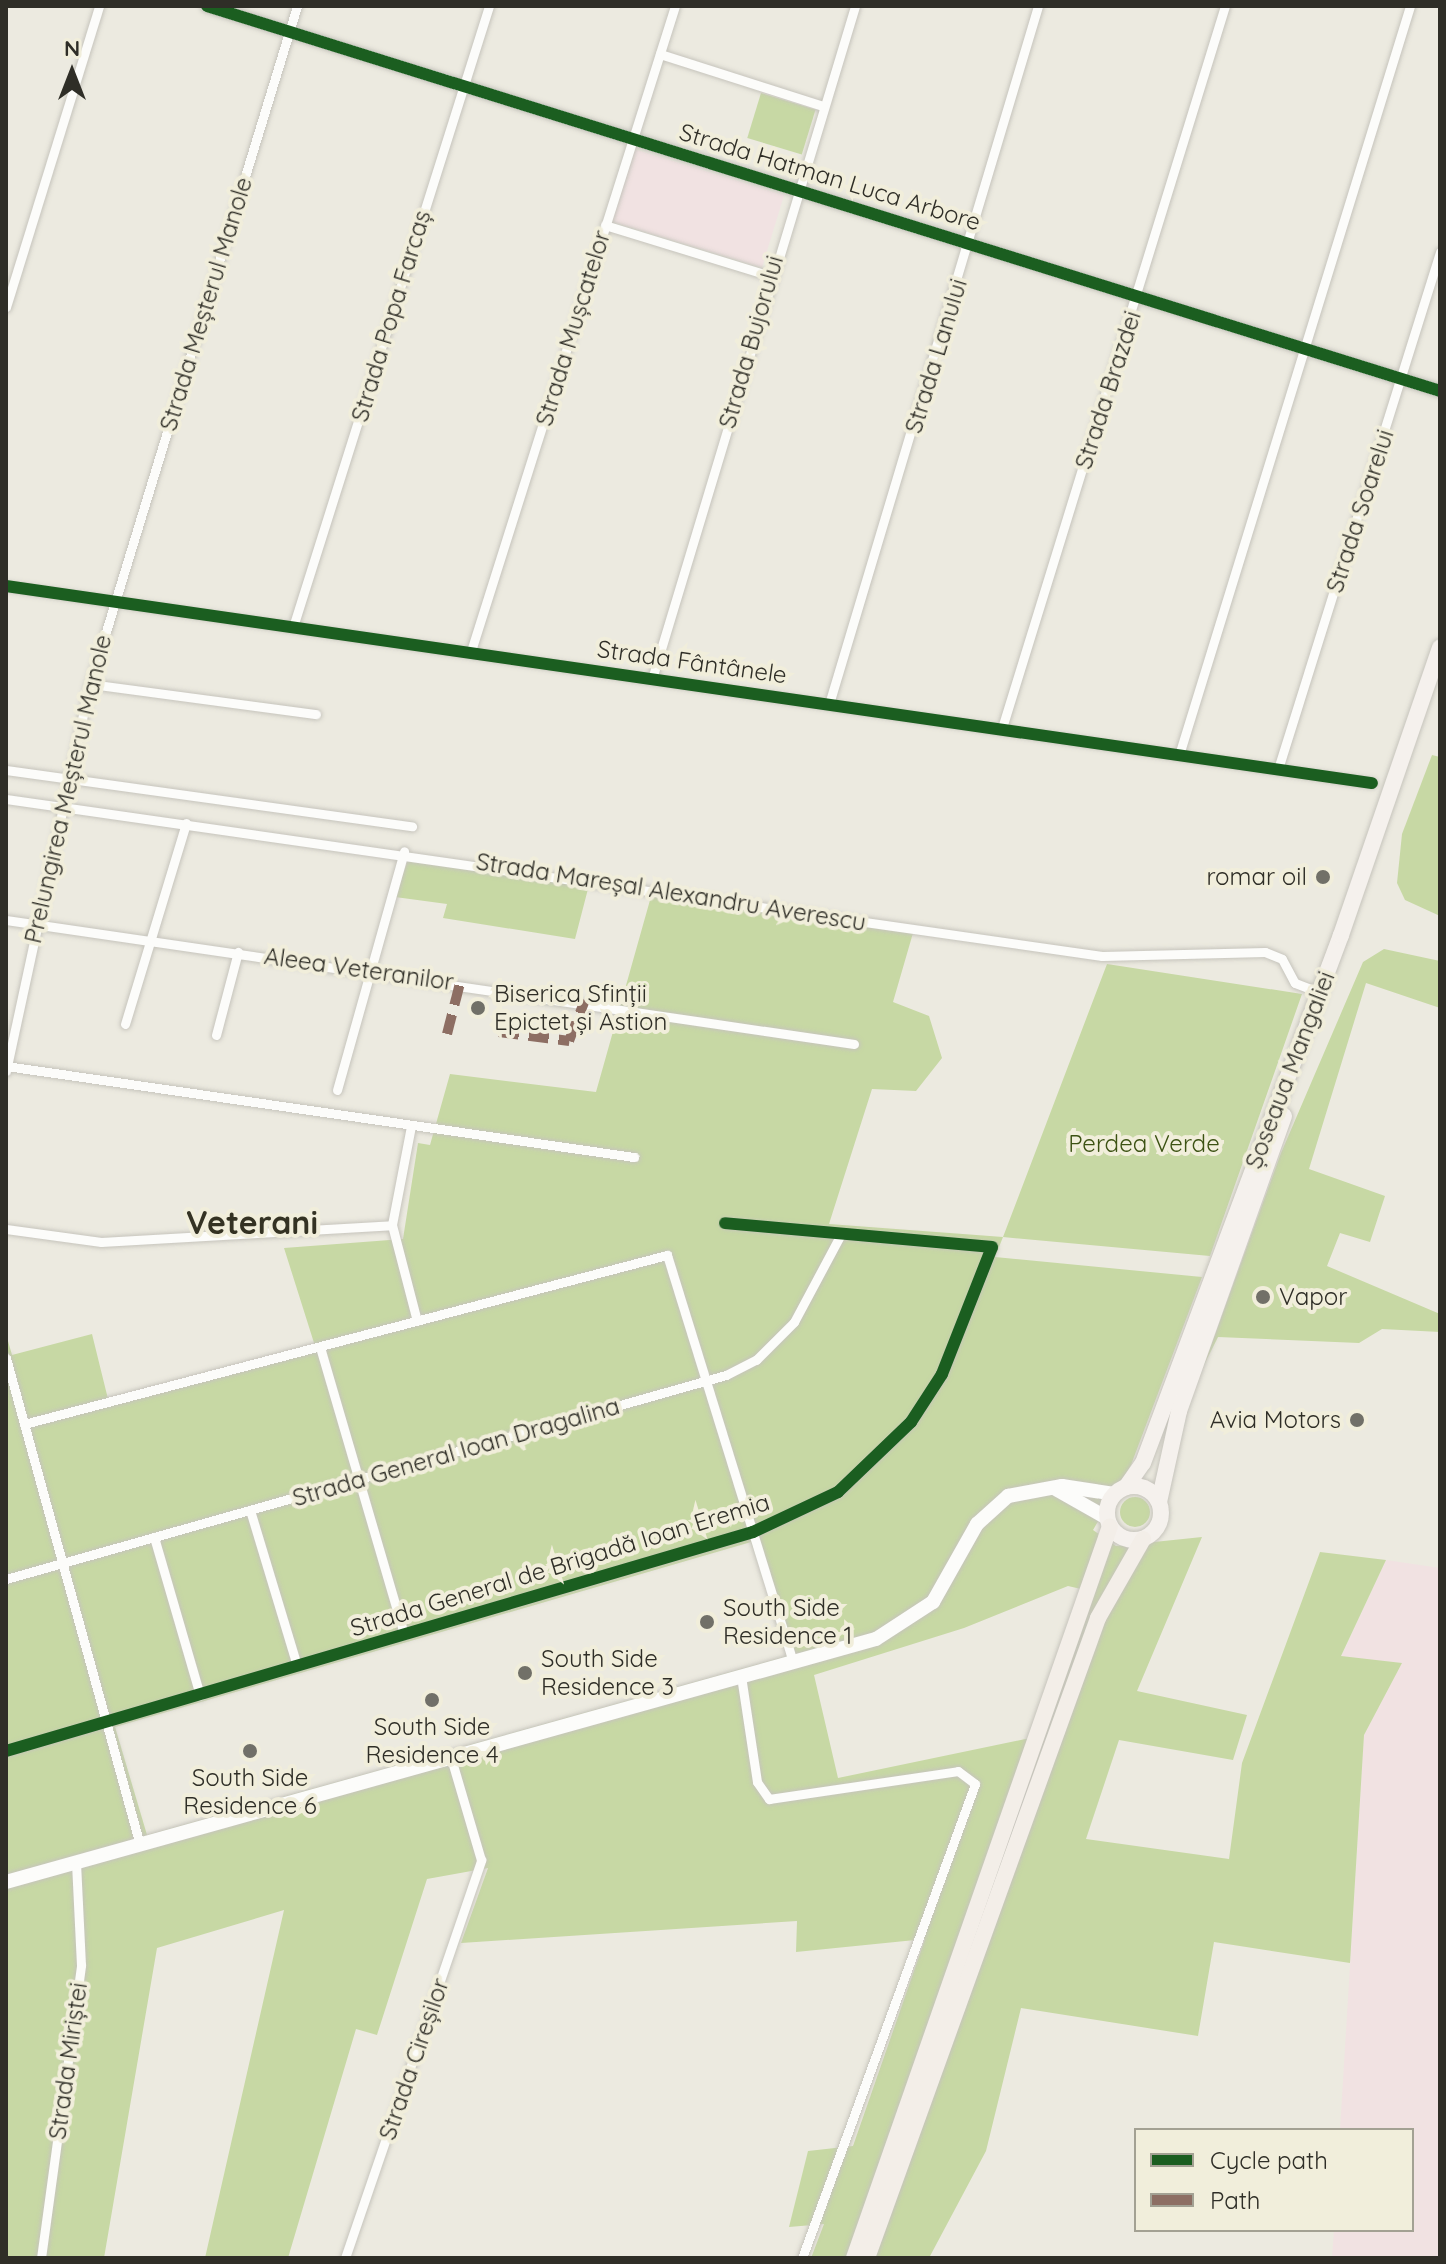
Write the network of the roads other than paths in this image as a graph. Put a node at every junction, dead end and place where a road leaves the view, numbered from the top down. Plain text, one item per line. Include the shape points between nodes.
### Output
1 (99, 6) edge
2 (207, 6) edge
3 (297, 6) edge
4 (489, 6) edge
5 (675, 6) edge
6 (855, 6) edge
7 (1038, 6) edge
8 (1225, 6) edge
9 (1410, 6) edge
10 (289, 32) junction
11 (660, 54) junction
12 (464, 86) junction
13 (823, 106) junction
14 (632, 139) junction
15 (797, 190) junction
16 (605, 225) junction
17 (971, 244) junction
18 (1440, 252) edge
19 (771, 276) junction
20 (1138, 296) junction
21 (6, 307) edge
22 (1304, 348) junction
23 (1402, 379) junction
24 (1440, 391) edge
25 (6, 586) edge
26 (113, 602) junction
27 (293, 627) junction
28 (1440, 648) edge
29 (471, 651) junction
30 (1440, 677) edge
31 (652, 679) junction
32 (90, 684) junction
33 (829, 704) junction
34 (316, 714) dead end
35 (1002, 728) junction
36 (1179, 755) junction
37 (1278, 769) junction
38 (6, 770) edge
39 (66, 778) junction
40 (1372, 783) dead end
41 (6, 799) edge
42 (59, 806) junction
43 (186, 823) junction
44 (412, 826) dead end
45 (404, 851) junction
46 (6, 920) edge
47 (34, 924) junction
48 (151, 940) junction
49 (238, 952) junction
50 (367, 970) junction
51 (1319, 992) junction
52 (125, 1024) dead end
53 (10, 1032) edge
54 (216, 1035) dead end
55 (854, 1044) dead end
56 (6, 1068) edge
57 (337, 1090) dead end
58 (411, 1126) junction
59 (634, 1157) dead end
60 (725, 1223) dead end
61 (392, 1225) junction
62 (6, 1229) edge
63 (841, 1234) junction
64 (417, 1321) junction
65 (320, 1347) junction
66 (6, 1358) edge
67 (706, 1382) junction
68 (24, 1424) junction
69 (359, 1480) junction
70 (1052, 1487) junction
71 (1120, 1490) junction
72 (1159, 1502) junction
73 (250, 1510) junction
74 (1109, 1522) junction
75 (753, 1532) junction
76 (154, 1537) junction
77 (1143, 1539) junction
78 (62, 1563) junction
79 (6, 1579) edge
80 (404, 1635) junction
81 (793, 1662) junction
82 (297, 1666) junction
83 (741, 1676) junction
84 (200, 1695) junction
85 (106, 1722) junction
86 (6, 1751) edge
87 (451, 1758) junction
88 (140, 1845) junction
89 (76, 1864) junction
90 (6, 1882) edge
91 (41, 2258) edge
92 (345, 2258) edge
93 (802, 2258) edge
94 (854, 2258) edge
95 (867, 2258) edge

1 - 21 street
2 - 10 street, Strada Hatman Luca Arbore
3 - 10 street, Strada Meșterul Manole
4 - 12 street, Strada Popa Farcaș
5 - 11 street, Strada Mușcatelor
6 - 13 street, Strada Bujorului
7 - 17 street, Strada Lanului
8 - 20 street, Strada Brazdei
9 - 22 street
10 - 12 street, Strada Hatman Luca Arbore
10 - 26 street, Strada Meșterul Manole
11 - 13 street
11 - 14 street, Strada Mușcatelor
12 - 14 street, Strada Hatman Luca Arbore
12 - 27 street, Strada Popa Farcaș
13 - 15 street, Strada Bujorului
14 - 15 street, Strada Hatman Luca Arbore
14 - 16 street, Strada Mușcatelor
15 - 17 street, Strada Hatman Luca Arbore
15 - 19 street, Strada Bujorului
16 - 19 street
16 - 29 street, Strada Mușcatelor
17 - 20 street, Strada Hatman Luca Arbore
17 - 33 street, Strada Lanului
18 - 23 street, Strada Soarelui
19 - 31 street, Strada Bujorului
20 - 22 street, Strada Hatman Luca Arbore
20 - 35 street, Strada Brazdei
22 - 23 street, Strada Hatman Luca Arbore
22 - 36 street
23 - 24 street, Strada Hatman Luca Arbore
23 - 37 street, Strada Soarelui
25 - 26 street, Strada Fântânele
26 - 27 street, Strada Fântânele
26 - 32 street, Prelungirea Meșterul Manole
27 - 29 street, Strada Fântânele
28 - 51 main road, Șoseaua Mangaliei
29 - 31 street, Strada Fântânele
30 - 72 main road, Șoseaua Mangaliei via 1179,1411
31 - 33 street, Strada Fântânele
32 - 34 street
32 - 39 street, Prelungirea Meșterul Manole
33 - 35 street, Strada Fântânele
35 - 36 street, Strada Fântânele
36 - 37 street, Strada Fântânele
37 - 40 street, Strada Fântânele
38 - 39 street
39 - 42 street, Prelungirea Meșterul Manole
39 - 44 street
41 - 42 street, Strada Mareșal Alexandru Averescu
42 - 43 street, Strada Mareșal Alexandru Averescu
42 - 47 street, Prelungirea Meșterul Manole
43 - 45 street, Strada Mareșal Alexandru Averescu
43 - 48 street
45 - 50 street
45 - 51 street, Strada Mareșal Alexandru Averescu via 1102,956 1265,952 1282,959 1295,983
46 - 47 street, Aleea Veteranilor
47 - 48 street, Aleea Veteranilor
47 - 53 street, Prelungirea Meșterul Manole
48 - 49 street, Aleea Veteranilor
48 - 52 street
49 - 50 street, Aleea Veteranilor
49 - 54 street
50 - 55 street, Aleea Veteranilor
50 - 57 street
51 - 71 main road, Șoseaua Mangaliei via 1143,1463
53 - 56 street, Prelungirea Meșterul Manole
56 - 58 street
58 - 59 street
58 - 61 street
60 - 63 street
61 - 62 street via 101,1242
61 - 64 street
63 - 67 street, Strada General Ioan Dragalina via 808,1302 782,1335 742,1369
63 - 75 street, Strada General de Brigadă Ioan Eremia via 992,1247 942,1374 911,1422 838,1492
64 - 65 street
64 - 67 street via 667,1255
65 - 68 street
65 - 69 street
66 - 68 street
67 - 69 street, Strada General Ioan Dragalina
67 - 75 street
68 - 78 street
69 - 73 street, Strada General Ioan Dragalina
69 - 80 street
70 - 71 main road
70 - 74 main road
70 - 81 main road via 1020,1491 987,1511 933,1602 898,1631
71 - 72 main road via 1150,1490
71 - 74 main road
72 - 77 main road via 1160,1523
73 - 76 street, Strada General Ioan Dragalina
73 - 82 street
74 - 77 main road via 1123,1538
74 - 94 highway
75 - 80 street, Strada General de Brigadă Ioan Eremia
75 - 81 street
76 - 78 street, Strada General Ioan Dragalina
76 - 84 street
77 - 95 highway via 1098,1618
78 - 79 street, Strada General Ioan Dragalina
78 - 85 street
80 - 82 street, Strada General de Brigadă Ioan Eremia
81 - 83 main road
82 - 84 street, Strada General de Brigadă Ioan Eremia
83 - 87 main road
83 - 93 street via 757,1782 769,1799 949,1772 973,1775 975,1784
84 - 85 street, Strada General de Brigadă Ioan Eremia
85 - 86 street, Strada General de Brigadă Ioan Eremia
85 - 88 street
87 - 88 main road
87 - 92 street, Strada Cireșilor via 481,1860
88 - 89 main road
89 - 90 main road
89 - 91 street, Strada Miriștei via 81,1965

